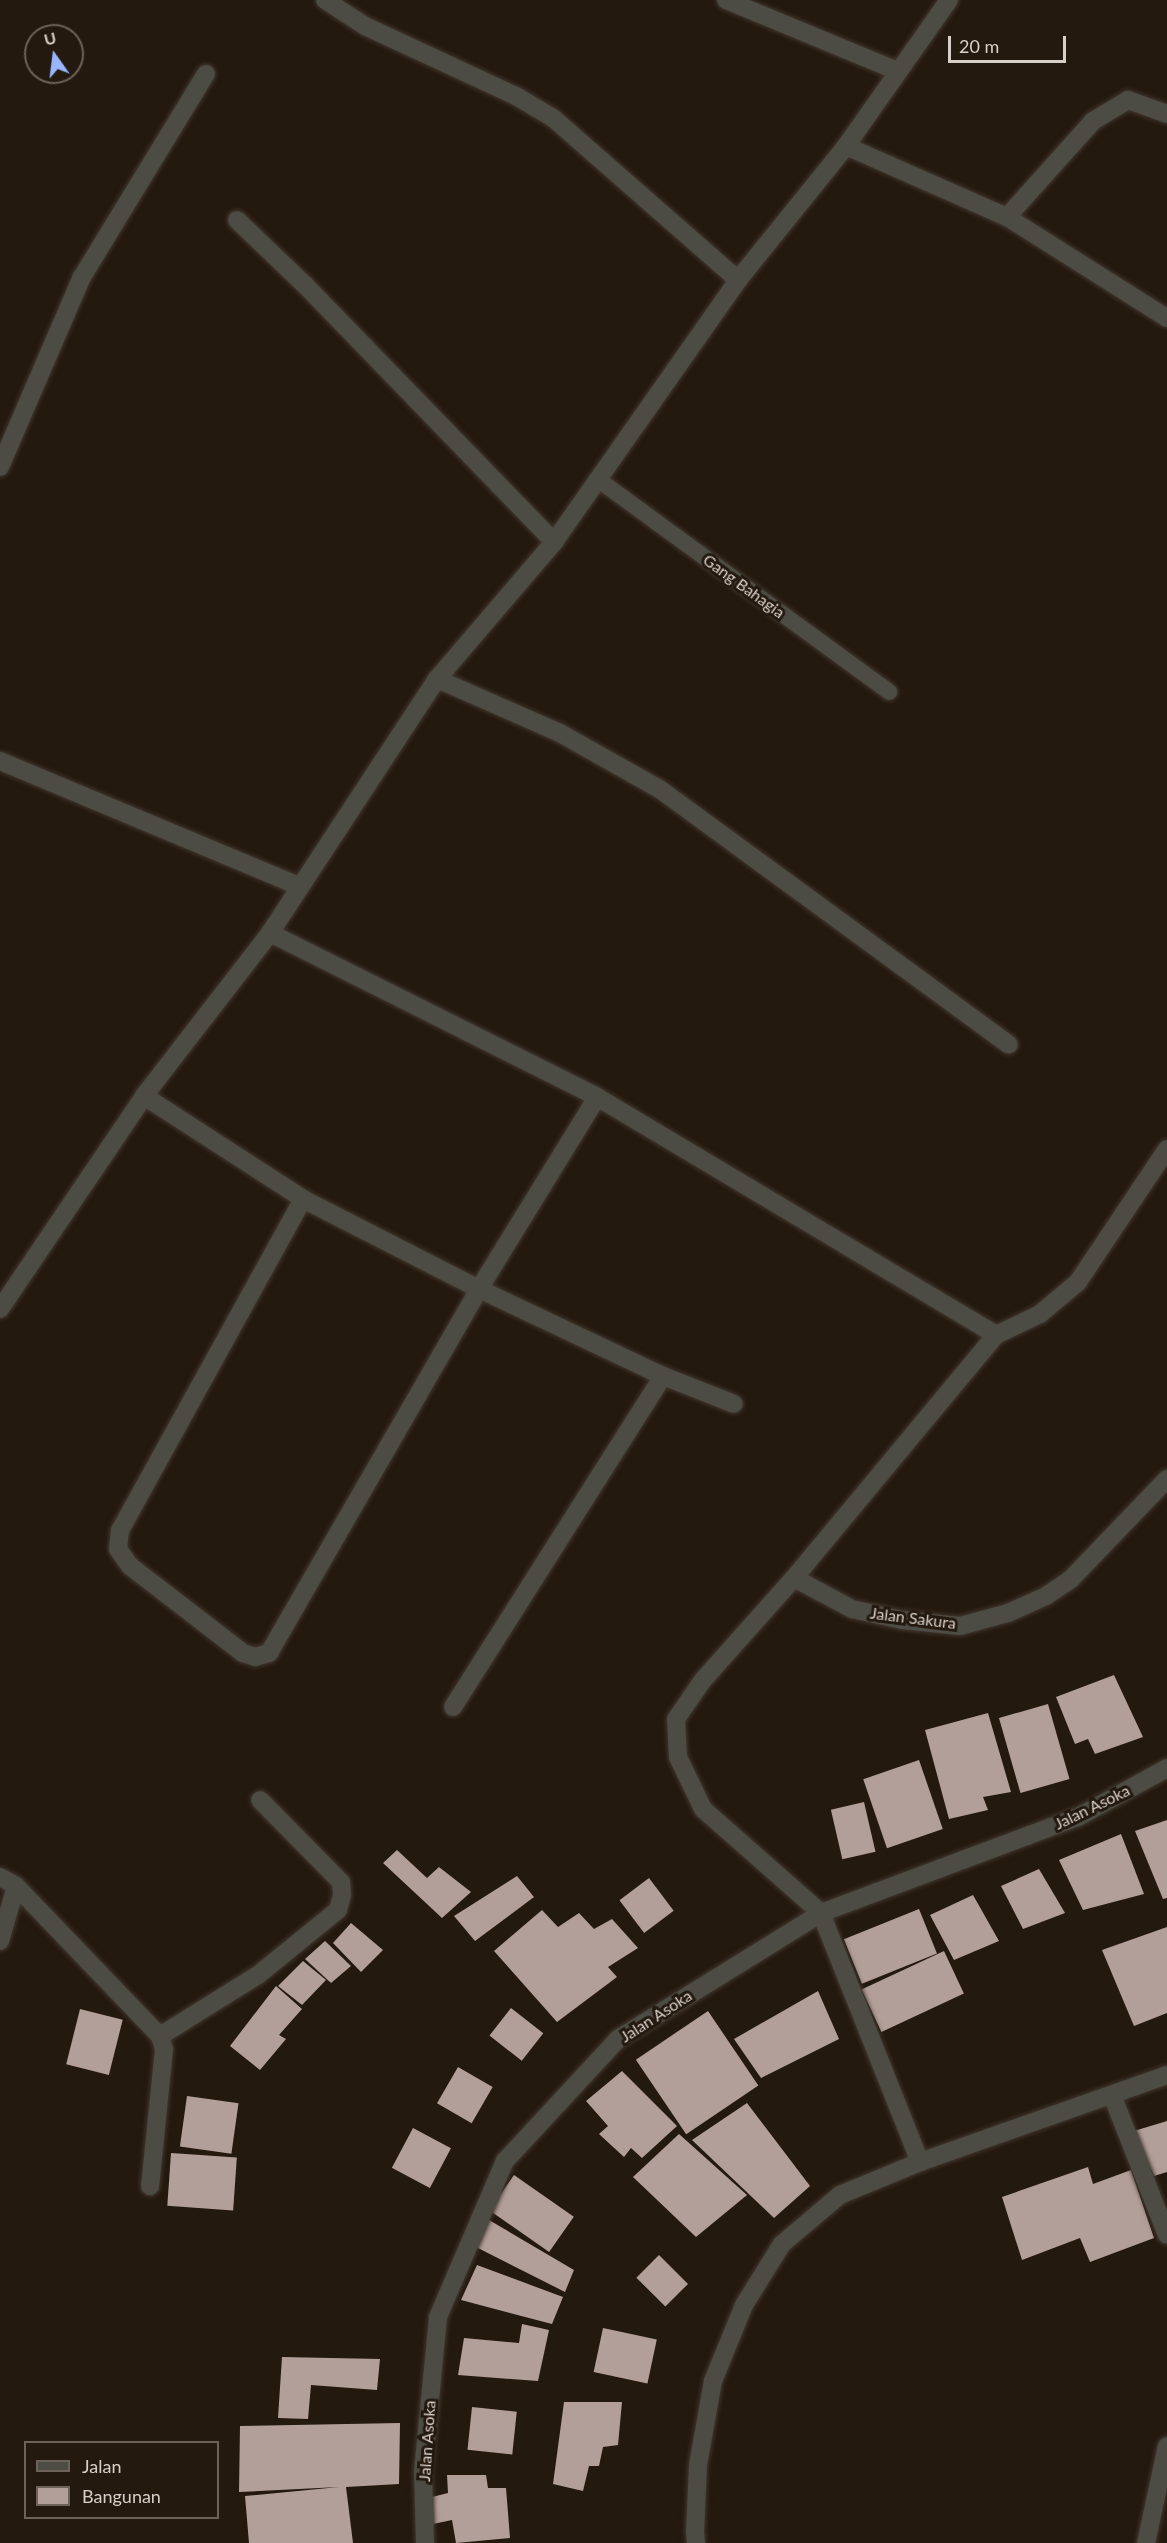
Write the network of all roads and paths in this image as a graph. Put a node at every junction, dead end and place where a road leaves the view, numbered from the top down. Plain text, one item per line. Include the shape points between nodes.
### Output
1 (325, 0) edge
2 (726, 0) edge
3 (949, 0) edge
4 (897, 71) junction
5 (206, 75) dead end
6 (1167, 114) edge
7 (846, 146) junction
8 (1007, 217) junction
9 (237, 220) dead end
10 (738, 280) junction
11 (1167, 318) edge
12 (0, 467) edge
13 (600, 481) junction
14 (554, 542) junction
15 (437, 680) junction
16 (889, 692) dead end
17 (0, 761) edge
18 (299, 886) junction
19 (270, 933) junction
20 (1010, 1045) dead end
21 (144, 1096) junction
22 (597, 1097) junction
23 (1167, 1149) edge
24 (303, 1199) junction
25 (479, 1289) junction
26 (0, 1309) edge
27 (996, 1335) junction
28 (663, 1376) junction
29 (734, 1404) dead end
30 (1167, 1479) edge
31 (794, 1578) junction
32 (453, 1707) dead end
33 (1167, 1768) edge
34 (261, 1800) dead end
35 (0, 1877) edge
36 (16, 1886) junction
37 (821, 1913) junction
38 (0, 1941) edge
39 (160, 2036) junction
40 (1167, 2074) edge
41 (1112, 2095) junction
42 (920, 2162) junction
43 (150, 2186) dead end
44 (1167, 2235) edge
45 (1167, 2446) edge
46 (425, 2543) edge
47 (696, 2543) edge
48 (1146, 2543) edge

1 - 10 street via 365,26 516,96 553,118
2 - 4 street
3 - 4 street
4 - 7 street
5 - 12 street via 82,277
6 - 8 street via 1128,100 1093,121
7 - 8 street
7 - 10 street
8 - 11 street
9 - 14 street
10 - 13 street
13 - 14 street
13 - 16 lane, Gang Bahagia
14 - 15 street
15 - 18 street
15 - 20 street via 560,733 661,790
17 - 18 street
18 - 19 street
19 - 21 street
19 - 22 street
21 - 24 street
21 - 26 street
22 - 25 street
22 - 27 street
23 - 27 street via 1078,1282 1040,1314
24 - 25 street
24 - 25 street via 120,1530 118,1549 130,1566 243,1653 255,1657 269,1653
25 - 28 street
27 - 31 street
28 - 29 street
28 - 32 street
30 - 31 street, Jalan Sakura via 1071,1579 1046,1596 1008,1613 960,1626 902,1620 852,1609
31 - 37 street via 703,1680 676,1719 678,1757 703,1809
33 - 37 street, Jalan Asoka via 1078,1817
34 - 39 street via 341,1882 338,1910 258,1975
35 - 36 street
36 - 38 street
36 - 39 street
37 - 42 street
37 - 46 street, Jalan Asoka via 618,2039 505,2161 438,2317 423,2471
39 - 43 street via 164,2049
40 - 41 street
41 - 42 street
41 - 44 street
42 - 47 street via 840,2195 782,2244 744,2305 713,2381 698,2465
45 - 48 street

